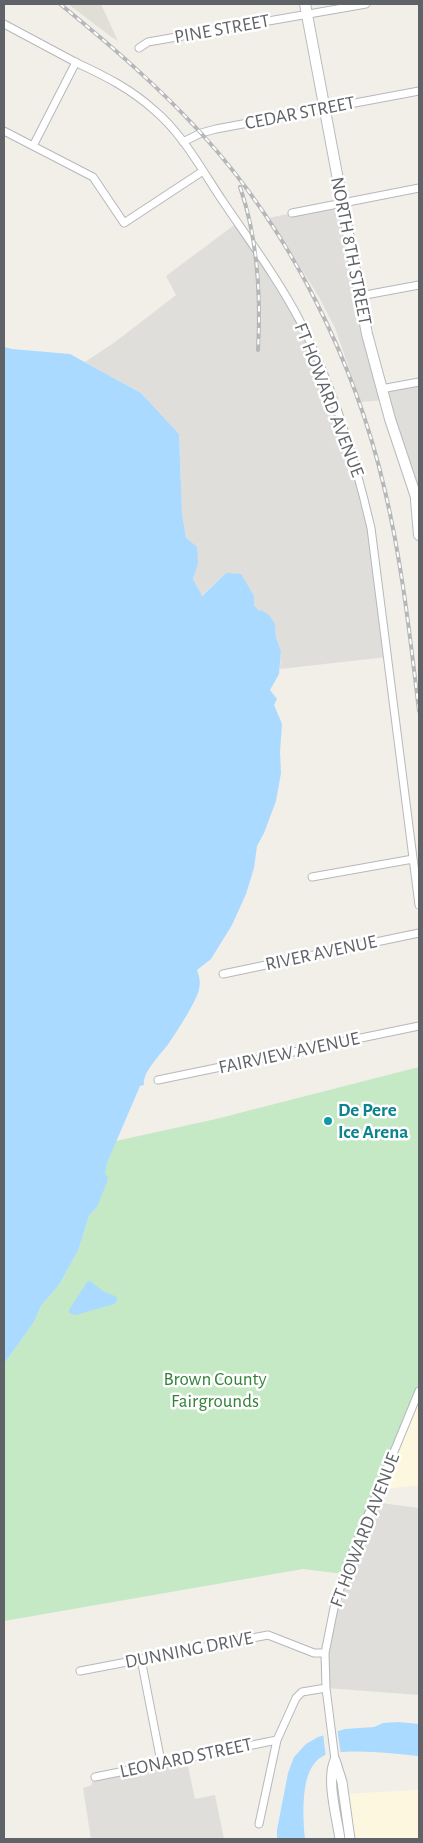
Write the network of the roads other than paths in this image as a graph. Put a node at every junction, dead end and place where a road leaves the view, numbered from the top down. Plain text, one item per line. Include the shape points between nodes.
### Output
1 (305, 4) edge
2 (366, 4) edge
3 (307, 15) junction
4 (4, 24) edge
5 (140, 48) dead end
6 (76, 62) junction
7 (419, 91) edge
8 (324, 109) junction
9 (4, 131) edge
10 (183, 142) junction
11 (33, 146) junction
12 (203, 171) junction
13 (419, 188) edge
14 (342, 202) junction
15 (292, 213) dead end
16 (419, 285) edge
17 (360, 296) junction
18 (419, 382) edge
19 (381, 389) junction
20 (416, 494) junction
21 (419, 506) edge
22 (419, 535) edge
23 (413, 859) junction
24 (312, 877) dead end
25 (419, 905) edge
26 (419, 933) edge
27 (223, 974) dead end
28 (419, 1026) edge
29 (158, 1080) dead end
30 (419, 1391) edge
31 (325, 1654) junction
32 (141, 1659) junction
33 (80, 1671) dead end
34 (326, 1688) junction
35 (277, 1740) junction
36 (335, 1760) junction
37 (161, 1762) junction
38 (95, 1777) dead end
39 (259, 1824) dead end
40 (340, 1839) edge
41 (350, 1839) edge

1 - 3 main road, NORTH 8TH STREET
2 - 3 street, PINE STREET
3 - 5 street, PINE STREET via 148,42
3 - 8 main road, NORTH 8TH STREET
4 - 6 street, FT HOWARD AVENUE
6 - 10 street, FT HOWARD AVENUE via 135,94 156,111
6 - 11 street
7 - 8 street, CEDAR STREET
8 - 10 street, CEDAR STREET via 201,132
8 - 14 main road, NORTH 8TH STREET
9 - 11 street
10 - 12 street, FT HOWARD AVENUE
11 - 12 street via 93,177 124,223
12 - 23 street, FT HOWARD AVENUE via 299,321 326,381 361,483 371,528
13 - 14 street
14 - 15 street
14 - 17 main road, NORTH 8TH STREET
16 - 17 street
17 - 19 main road, NORTH 8TH STREET
18 - 19 street
19 - 20 main road, NORTH 8TH STREET
20 - 21 main road, NORTH 8TH STREET
20 - 22 main road, NORTH 8TH STREET
23 - 24 street
23 - 25 street, FT HOWARD AVENUE
26 - 27 street, RIVER AVENUE
28 - 29 street, FAIRVIEW AVENUE
30 - 31 street, FT HOWARD AVENUE via 347,1566
31 - 32 street, DUNNING DRIVE via 314,1653 268,1634
31 - 34 street, FT HOWARD AVENUE
32 - 33 street, DUNNING DRIVE
32 - 37 street
34 - 35 street via 302,1692 296,1698
34 - 36 street, FT HOWARD AVENUE
35 - 37 street, LEONARD STREET
35 - 39 street
36 - 40 street via 332,1783
36 - 41 street via 342,1782
37 - 38 street, LEONARD STREET

